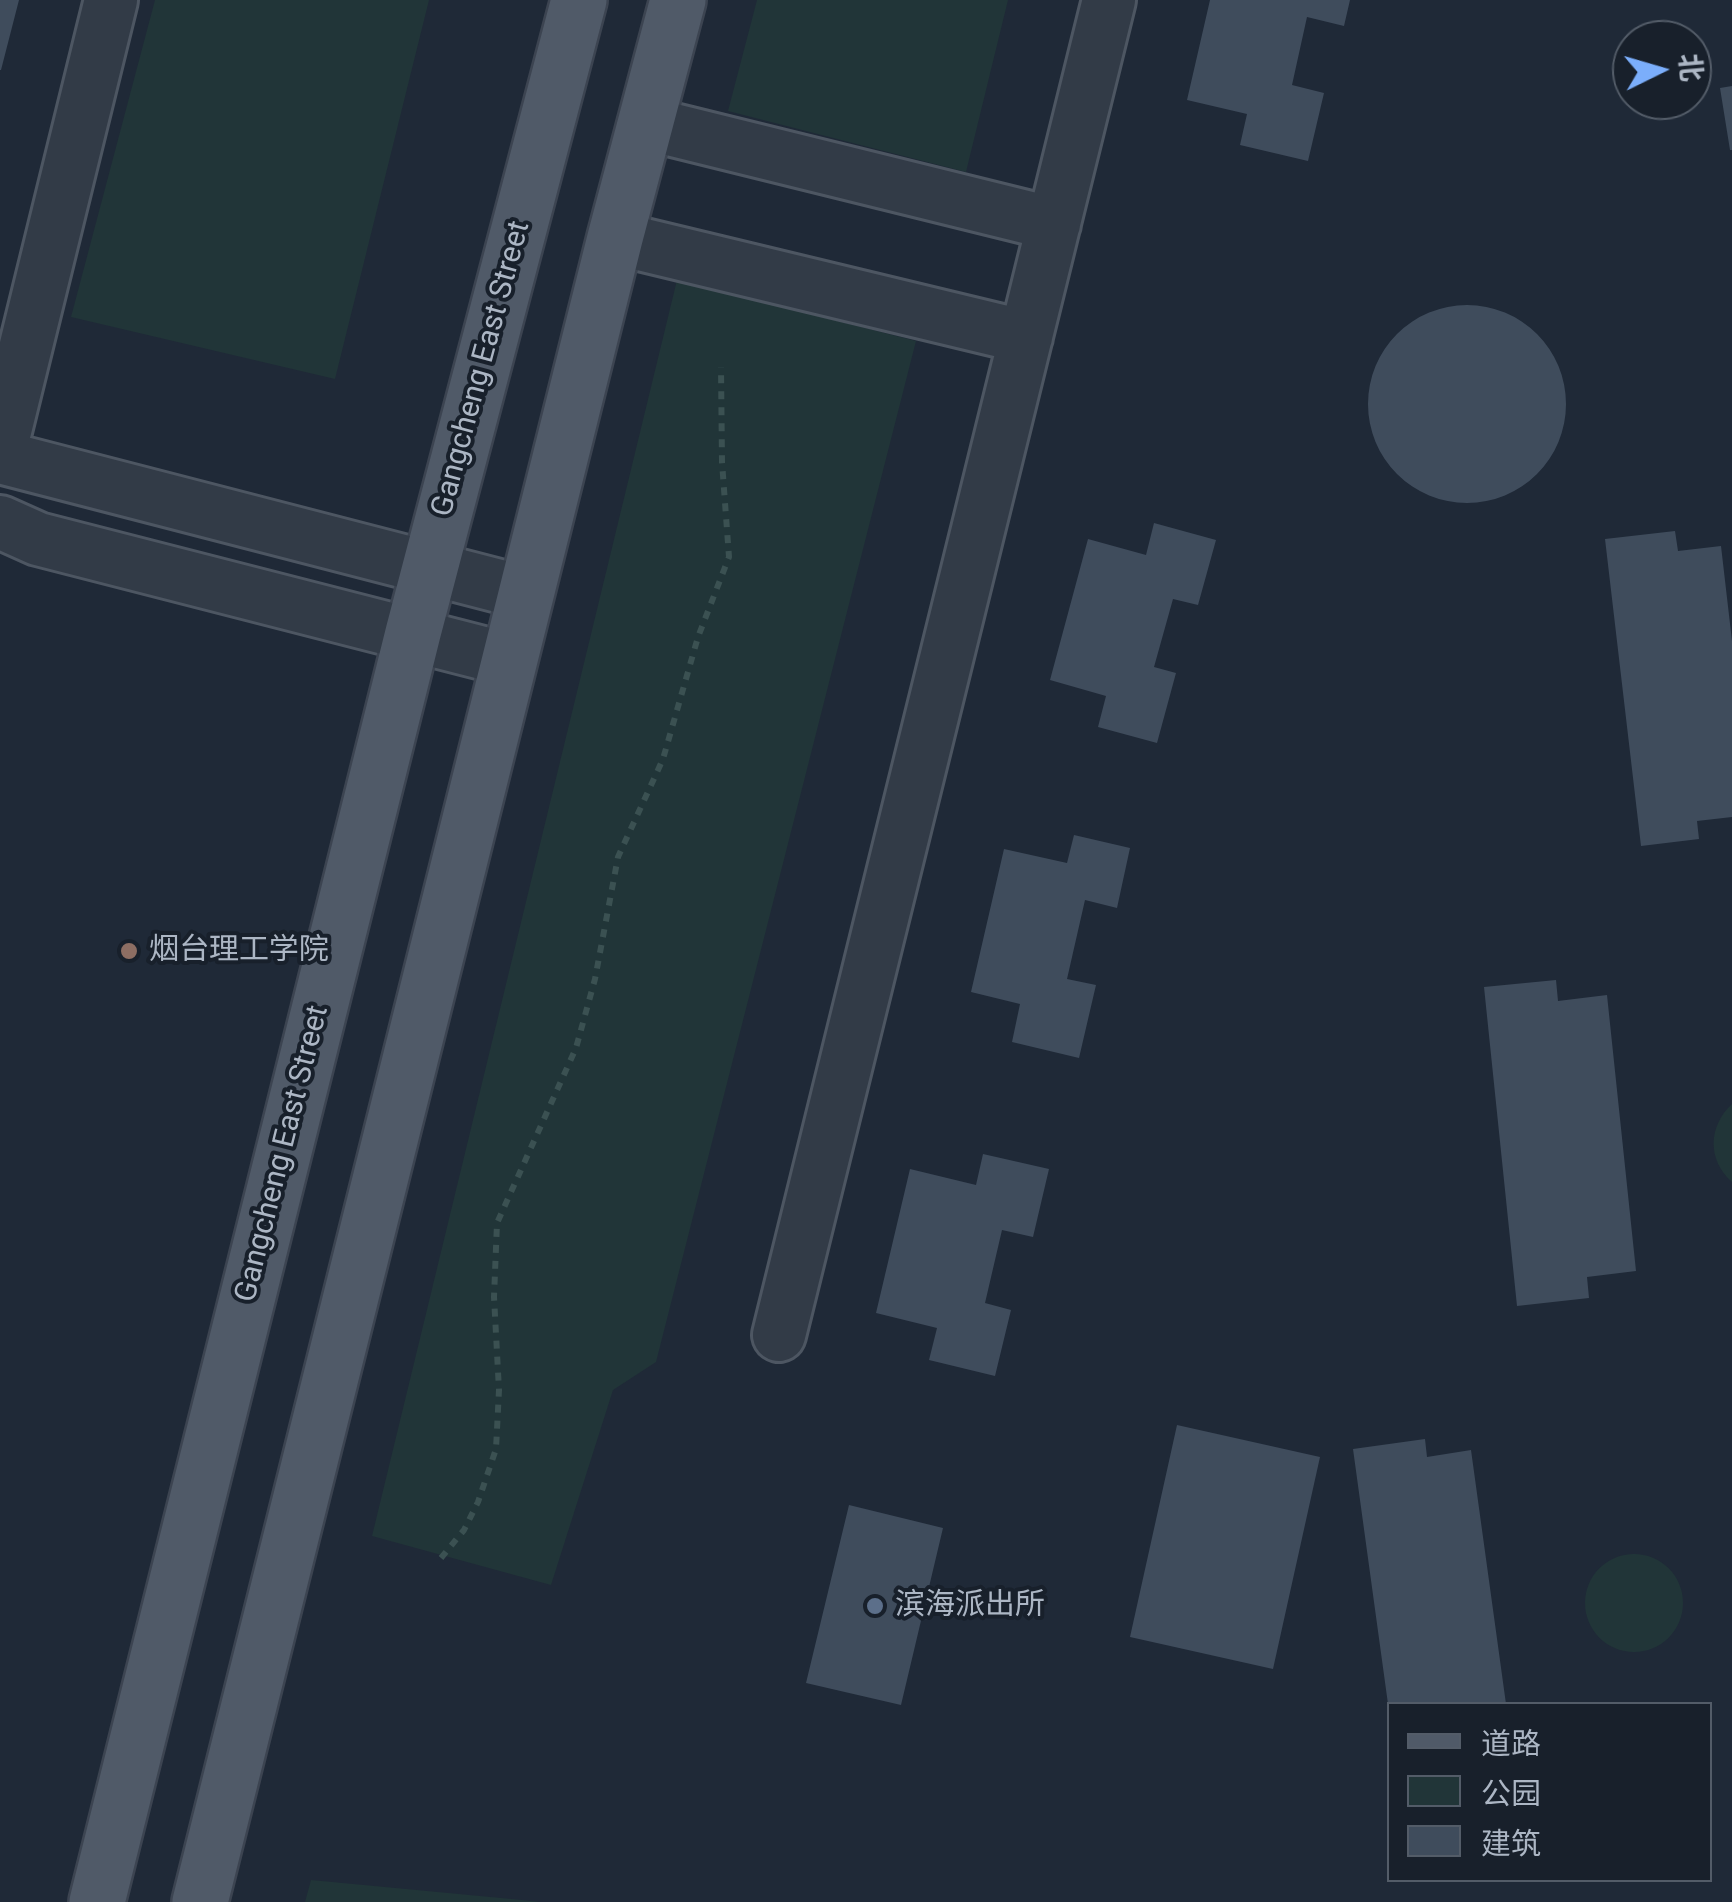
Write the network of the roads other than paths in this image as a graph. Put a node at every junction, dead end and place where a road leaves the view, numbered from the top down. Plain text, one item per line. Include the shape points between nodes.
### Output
1 (111, 0) edge
2 (578, 0) edge
3 (678, 0) edge
4 (1109, 0) edge
5 (645, 123) junction
6 (1054, 224) junction
7 (614, 238) junction
8 (1026, 338) junction
9 (0, 454) edge
10 (0, 522) edge
11 (429, 568) junction
12 (526, 593) junction
13 (413, 633) junction
14 (510, 660) junction
15 (778, 1335) dead end
16 (97, 1902) edge
17 (200, 1902) edge

1 - 9 street
2 - 11 main road, Gangcheng East Street
3 - 5 main road
4 - 6 street
5 - 6 street
5 - 7 main road
6 - 8 street
7 - 8 street
7 - 12 main road
8 - 15 street
9 - 11 street
10 - 13 street via 38,540
11 - 12 street
11 - 13 main road, Gangcheng East Street
12 - 14 main road
13 - 14 street
13 - 16 main road, Gangcheng East Street
14 - 17 main road

